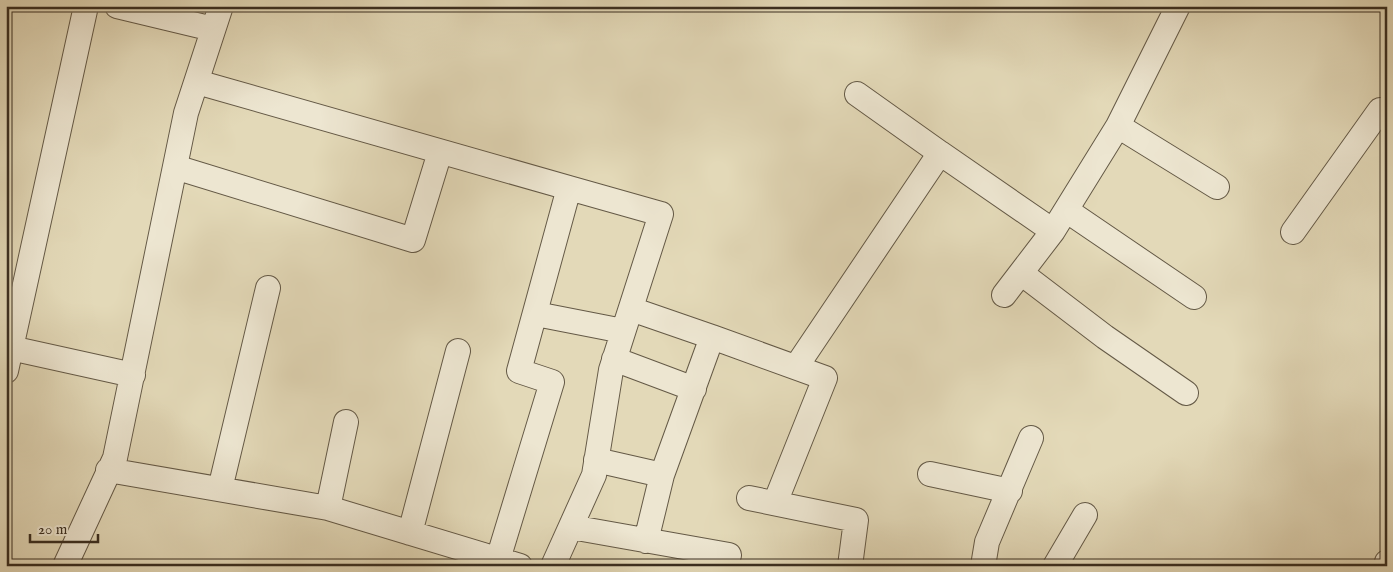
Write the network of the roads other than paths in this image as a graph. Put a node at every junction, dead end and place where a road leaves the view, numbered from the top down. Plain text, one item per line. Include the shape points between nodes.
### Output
1 (86, 6) edge
2 (117, 6) edge
3 (221, 6) edge
4 (1178, 6) edge
5 (214, 28) junction
6 (197, 82) junction
7 (857, 94) dead end
8 (1387, 113) edge
9 (1118, 126) junction
10 (440, 152) junction
11 (940, 153) junction
12 (175, 167) junction
13 (1217, 187) dead end
14 (569, 188) junction
15 (1066, 210) junction
16 (1053, 231) junction
17 (1293, 232) dead end
18 (1021, 273) junction
19 (268, 288) dead end
20 (1004, 295) dead end
21 (1194, 297) dead end
22 (536, 314) junction
23 (627, 320) junction
24 (712, 337) junction
25 (10, 348) edge
26 (458, 350) dead end
27 (614, 359) junction
28 (796, 367) junction
29 (6, 372) edge
30 (133, 374) junction
31 (694, 388) junction
32 (1186, 393) dead end
33 (346, 422) dead end
34 (1031, 438) dead end
35 (596, 460) junction
36 (108, 470) junction
37 (930, 474) dead end
38 (662, 475) junction
39 (220, 489) junction
40 (1010, 491) junction
41 (749, 498) dead end
42 (775, 503) junction
43 (328, 508) junction
44 (1085, 515) dead end
45 (570, 527) junction
46 (410, 533) junction
47 (646, 541) junction
48 (504, 564) edge
49 (65, 566) edge
50 (553, 566) edge
51 (726, 566) edge
52 (850, 566) edge
53 (983, 566) edge
54 (1055, 566) edge

1 - 25 street
2 - 5 street
3 - 5 street
4 - 9 street
5 - 6 street
6 - 10 street
6 - 12 street via 186,113
7 - 11 street
8 - 17 street via 1380,110
9 - 13 street
9 - 15 street
10 - 12 street via 413,240
10 - 14 street
11 - 16 street
11 - 28 street
12 - 30 street
14 - 22 street
14 - 23 street via 661,214
15 - 16 street
15 - 21 street
16 - 18 street
18 - 20 street
18 - 32 street
19 - 39 street
22 - 23 street
22 - 48 street via 519,371 552,382
23 - 24 street
23 - 27 street
24 - 28 street
24 - 31 street
25 - 29 street
25 - 30 street
26 - 46 street
27 - 31 street
27 - 35 street
28 - 42 street via 825,378
30 - 36 street via 115,458
31 - 38 street
33 - 43 street
34 - 40 street
35 - 38 street
35 - 45 street via 594,475
36 - 39 street
36 - 49 street
37 - 40 street
38 - 47 street
39 - 43 street
40 - 53 street via 987,542
41 - 42 street
42 - 52 street via 856,520
43 - 46 street
44 - 54 street
45 - 47 street
45 - 50 street
46 - 48 street
47 - 51 street via 729,555

